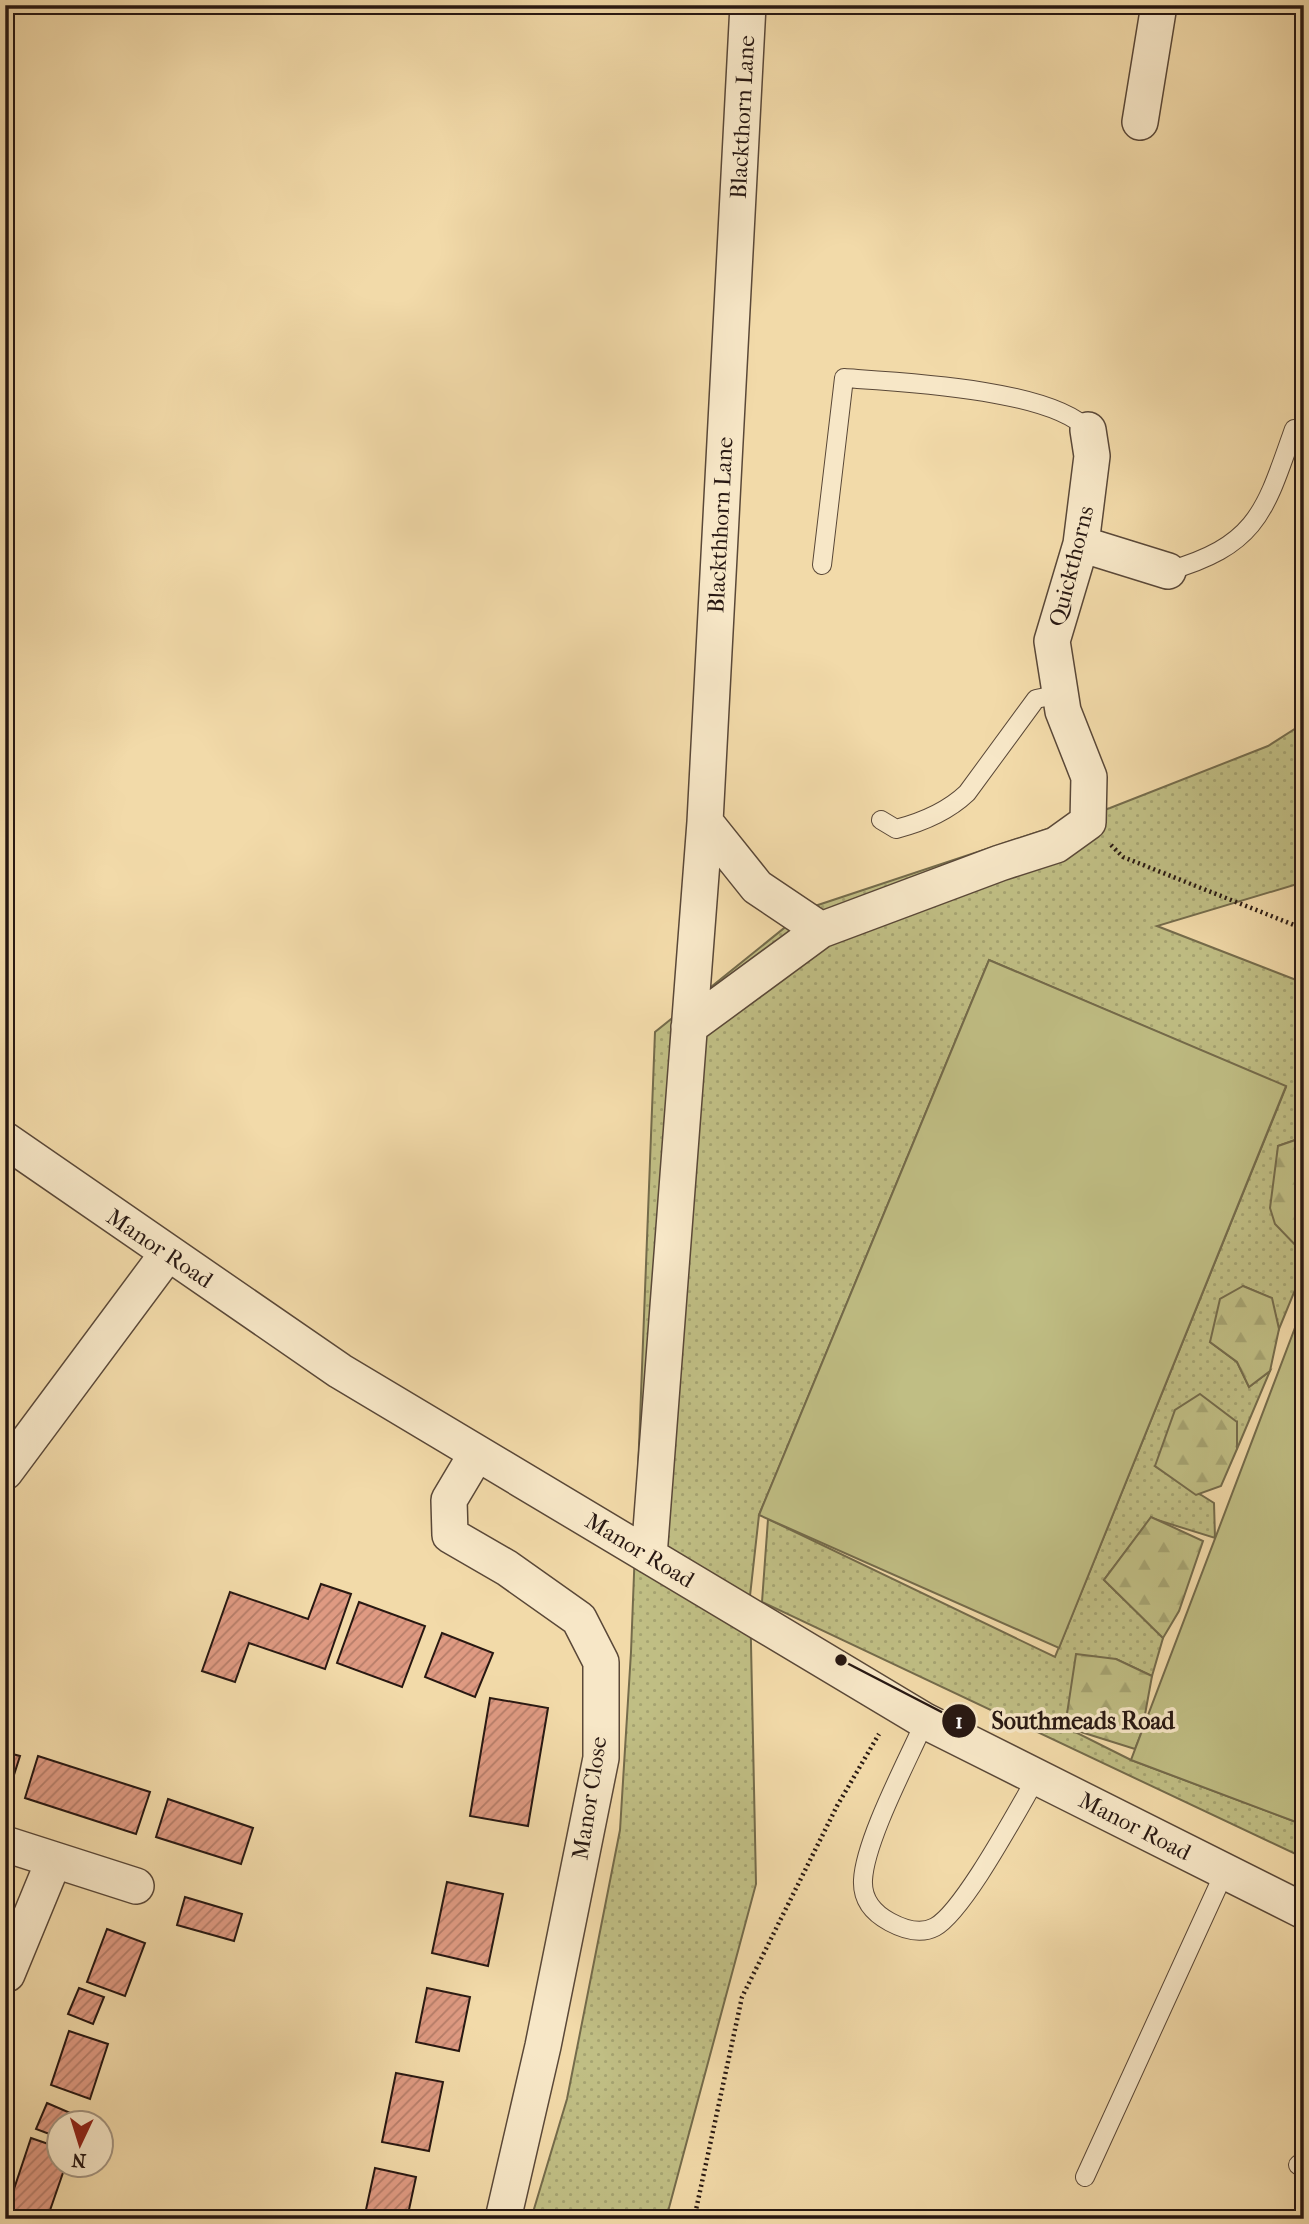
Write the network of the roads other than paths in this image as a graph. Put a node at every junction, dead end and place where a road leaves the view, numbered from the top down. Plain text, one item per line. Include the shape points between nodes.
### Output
1 (748, 5) edge
2 (1159, 5) edge
3 (1140, 122) dead end
4 (735, 228) joint
5 (1294, 429) dead end
6 (1088, 430) joint
7 (1081, 544) junction
8 (822, 565) dead end
9 (1168, 571) joint
10 (1060, 694) junction
11 (881, 820) dead end
12 (705, 822) junction
13 (821, 930) junction
14 (689, 1027) junction
15 (5, 1140) edge
16 (168, 1253) junction
17 (477, 1453) junction
18 (5, 1472) edge
19 (649, 1556) junction
20 (911, 1712) junction
21 (1037, 1777) junction
22 (5, 1844) edge
23 (54, 1860) junction
24 (1225, 1871) junction
25 (136, 1886) dead end
26 (1304, 1911) edge
27 (7, 1974) dead end
28 (1085, 2176) dead end
29 (503, 2219) edge

1 - 4 street, Blackthorn Lane
2 - 3 street
4 - 12 street, Blackthhorn Lane
5 - 9 lane via 1270,496 1253,525 1205,561
6 - 7 street, Quickthorns via 1092,456
6 - 8 lane via 1069,414 977,391 844,379
7 - 9 street
7 - 10 street, Quickthorns via 1052,641
10 - 11 lane via 1036,699 956,803 896,829
10 - 13 street, Quickthorns via 1089,777 1088,822 1056,845
12 - 13 street via 757,887
12 - 14 street, Blackthhorn Lane
13 - 14 street
14 - 19 street, Blackthhorn Lane
15 - 16 street, Manor Road
16 - 17 street, Manor Road via 340,1371
16 - 18 street
17 - 19 street, Manor Road
17 - 29 street, Manor Close via 449,1500 450,1535 579,1619 601,1662 601,1758
19 - 20 street, Manor Road
20 - 21 street, Manor Road
20 - 21 lane via 863,1881 866,1901 878,1916 907,1931 935,1927 958,1903
21 - 24 street, Manor Road
22 - 23 street
23 - 25 street
23 - 27 street
24 - 26 street, Manor Road
24 - 28 lane

